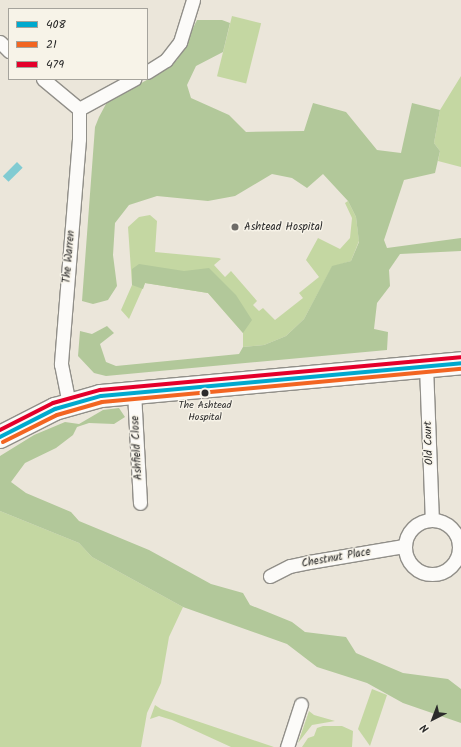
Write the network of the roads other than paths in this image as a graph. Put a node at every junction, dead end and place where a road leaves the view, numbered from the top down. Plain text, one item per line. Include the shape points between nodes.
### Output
1 (194, 0) edge
2 (0, 42) edge
3 (8, 50) edge
4 (148, 71) edge
5 (44, 80) edge
6 (132, 80) edge
7 (79, 109) junction
8 (461, 363) edge
9 (426, 366) junction
10 (134, 392) junction
11 (69, 404) junction
12 (0, 436) edge
13 (140, 503) dead end
14 (432, 519) junction
15 (404, 546) junction
16 (270, 576) dead end
17 (301, 704) dead end
18 (287, 747) edge

1 - 4 street via 180,42 166,60
2 - 3 street
5 - 7 street
6 - 7 street
7 - 11 street, The Warren via 79,139 61,364
8 - 9 highway
9 - 10 highway
9 - 14 street, Old Court
10 - 11 highway
10 - 13 street, Ashfield Close
11 - 12 highway via 41,414
14 - 15 street via 418,523 408,533
14 - 15 street via 446,523 457,533 460,548 456,562 446,572 432,575 417,571 408,560
15 - 16 street, Chestnut Place via 290,566
17 - 18 street

